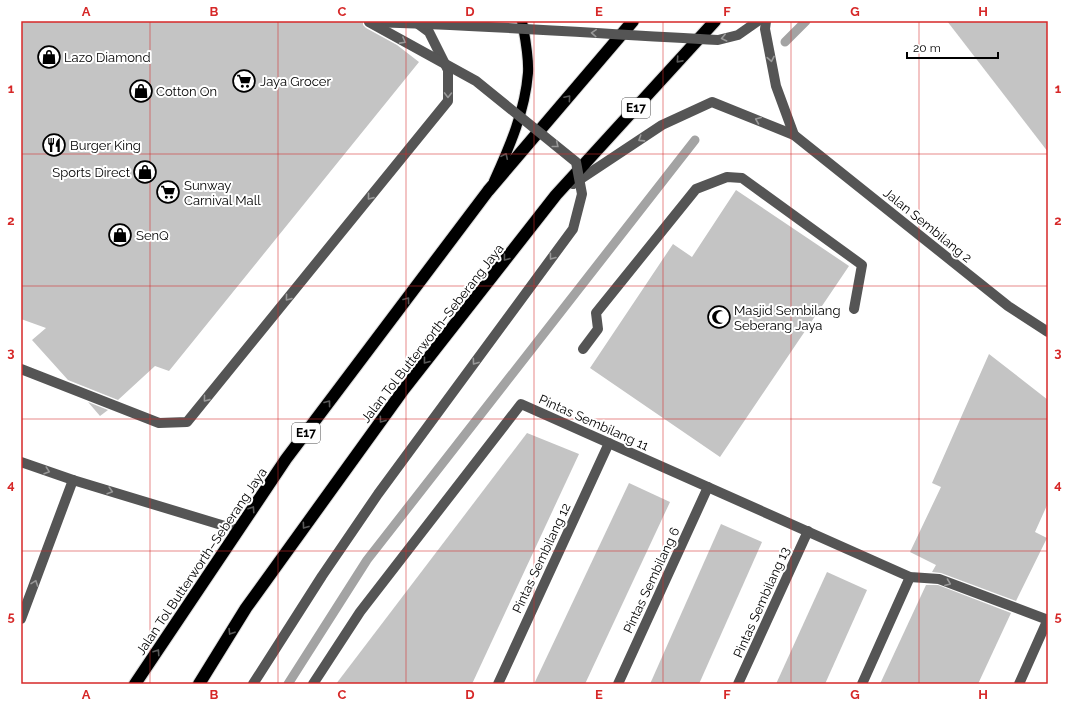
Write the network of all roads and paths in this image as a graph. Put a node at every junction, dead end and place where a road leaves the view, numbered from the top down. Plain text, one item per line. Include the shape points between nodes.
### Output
1 (414, 21) edge
2 (522, 21) edge
3 (633, 21) edge
4 (715, 21) edge
5 (758, 21) edge
6 (766, 21) edge
7 (369, 22) edge
8 (794, 135) junction
9 (488, 191) junction
10 (556, 195) junction
11 (854, 309) dead end
12 (1048, 332) edge
13 (583, 349) dead end
14 (21, 369) edge
15 (609, 443) junction
16 (21, 462) edge
17 (72, 480) junction
18 (708, 487) junction
19 (238, 530) junction
20 (808, 531) junction
21 (910, 576) junction
22 (21, 619) edge
23 (1048, 620) edge
24 (135, 684) edge
25 (199, 684) edge
26 (253, 684) edge
27 (314, 684) edge
28 (498, 684) edge
29 (618, 684) edge
30 (738, 684) edge
31 (862, 684) edge
32 (1019, 684) edge

1 -> 14 street via 429,32 448,70 448,101 187,422 159,423
9 -> 2 main road via 510,146 524,100 528,72 527,46
9 -> 3 highway, Jalan Tol Butterworth–Seberang Jaya / E17
4 -> 10 highway, Jalan Tol Butterworth–Seberang Jaya / E17
5 -> 7 street, bridge via 738,34 718,40 450,24
6 -> 8 street via 765,29 776,86
7 -> 26 street, bridge via 476,81 576,162 582,194 573,229 378,494
8 -> 10 street, Jalan Sembilang 2 via 712,102 662,125
8 - 12 street, Jalan Sembilang 2 via 1008,306
19 -> 9 highway, Jalan Tol Butterworth–Seberang Jaya / E17 via 286,459
10 -> 25 highway, Jalan Tol Butterworth–Seberang Jaya / E17 via 400,395 246,608
11 - 13 street via 862,265 742,178 727,177 696,189 596,313 598,329
15 - 18 street, Pintas Sembilang 11
15 - 27 street, Pintas Sembilang 11 via 521,404 360,612
15 - 28 street, Pintas Sembilang 12
16 -> 17 street
17 -> 19 street
22 -> 17 street
18 - 20 street, Pintas Sembilang 11
18 - 29 street, Pintas Sembilang 6
24 -> 19 highway, Jalan Tol Butterworth–Seberang Jaya / E17
20 - 21 street, Pintas Sembilang 11
20 - 30 street, Pintas Sembilang 13
21 -> 23 street, Pintas Sembilang 11 via 939,579
21 - 31 street
23 - 32 street

